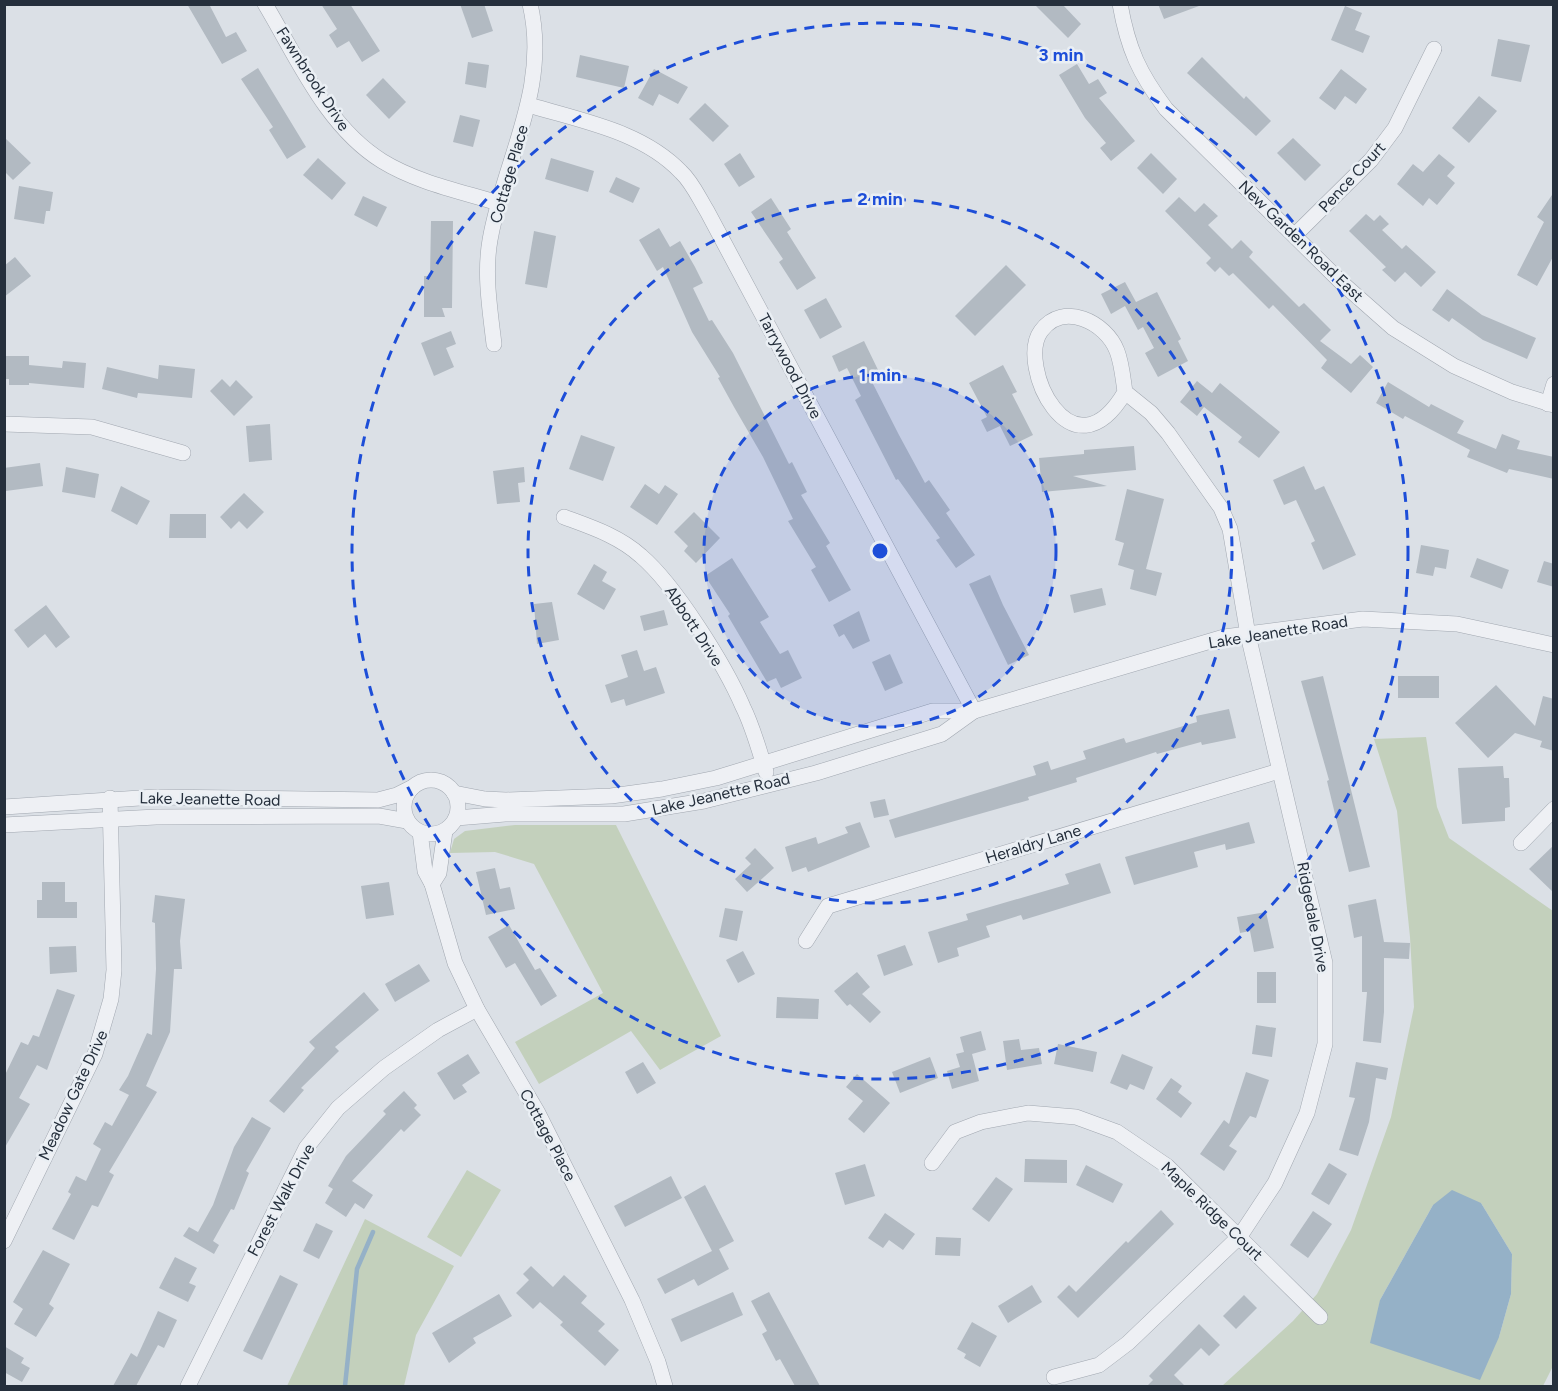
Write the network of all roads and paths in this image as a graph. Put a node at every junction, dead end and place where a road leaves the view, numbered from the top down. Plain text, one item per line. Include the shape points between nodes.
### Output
1 (265, 4) edge
2 (530, 4) edge
3 (1120, 4) edge
4 (1434, 49) dead end
5 (529, 105) junction
6 (498, 203) junction
7 (1295, 235) junction
8 (494, 344) dead end
9 (1554, 384) edge
10 (1125, 392) junction
11 (1551, 404) edge
12 (4, 424) edge
13 (183, 453) dead end
14 (564, 517) dead end
15 (1248, 635) junction
16 (1554, 645) edge
17 (974, 711) junction
18 (764, 764) junction
19 (1279, 771) junction
20 (770, 783) junction
21 (413, 787) junction
22 (454, 793) junction
23 (110, 798) junction
24 (4, 807) edge
25 (1554, 809) edge
26 (456, 818) junction
27 (111, 819) junction
28 (407, 821) junction
29 (4, 825) edge
30 (445, 831) junction
31 (420, 832) junction
32 (1521, 843) dead end
33 (432, 884) junction
34 (806, 942) dead end
35 (477, 1009) junction
36 (932, 1163) dead end
37 (1240, 1236) junction
38 (4, 1241) edge
39 (1320, 1317) dead end
40 (1054, 1377) dead end
41 (188, 1386) edge
42 (665, 1386) edge

1 - 6 street, Fawnbrook Drive via 340,126 359,144 409,175
2 - 5 street, Cottage Place via 536,71
3 - 7 street, New Garden Road East via 1126,39 1145,81 1166,109
4 - 7 street, Pence Court via 1400,119 1383,144
5 - 6 street, Cottage Place
5 - 17 street, Tarrywood Drive via 618,132 654,149 682,173 707,211
6 - 8 street, Cottage Place via 488,273
7 - 11 street, New Garden Road East via 1393,328 1454,366 1512,392
9 - 11 street
10 - 10 street via 1113,411 1099,423 1082,425 1066,421 1053,409 1042,388 1036,361 1040,332 1061,316 1091,321 1117,350
10 - 15 street, Ridgedale Drive via 1168,433 1221,508 1230,530
12 - 13 street via 92,428
14 - 18 street, Abbott Drive via 617,538 664,580 687,611 743,706
15 - 16 street, Lake Jeanette Road via 1363,618 1457,624
15 - 17 street, Lake Jeanette Road via 1224,637
15 - 19 street, Ridgedale Drive
17 - 18 street, Lake Jeanette Road via 933,711
17 - 20 street, Lake Jeanette Road via 942,734
18 - 20 street, Abbott Drive
18 - 22 street, Lake Jeanette Road via 716,778 610,796 506,800
19 - 34 street, Heraldry Lane via 828,906
19 - 37 street, Ridgedale Drive via 1325,963 1325,1044 1307,1113 1275,1183
20 - 26 street, Lake Jeanette Road via 704,801 624,814
21 - 22 street via 430,780 440,782
21 - 23 street, Lake Jeanette Road via 378,800
21 - 28 street via 404,802
22 - 26 street
23 - 24 street, Lake Jeanette Road
23 - 27 street, Meadow Gate Drive
25 - 32 street
26 - 30 street
27 - 28 street, Lake Jeanette Road via 379,816
27 - 29 street, Lake Jeanette Road
27 - 38 street, Meadow Gate Drive via 114,970 105,1027
28 - 31 street
30 - 31 street
30 - 33 street via 439,873
31 - 33 street, Cottage Place via 425,871
33 - 35 street, Cottage Place via 454,963
35 - 41 street, Forest Walk Drive via 438,1030 384,1068 338,1108 306,1148
35 - 42 street, Cottage Place via 538,1113 632,1300
36 - 37 street, Maple Ridge Court via 955,1132 981,1122 1028,1113 1076,1117 1117,1132 1167,1166
37 - 39 street, Maple Ridge Court
37 - 40 street, Ridgedale Drive via 1128,1343 1099,1365

